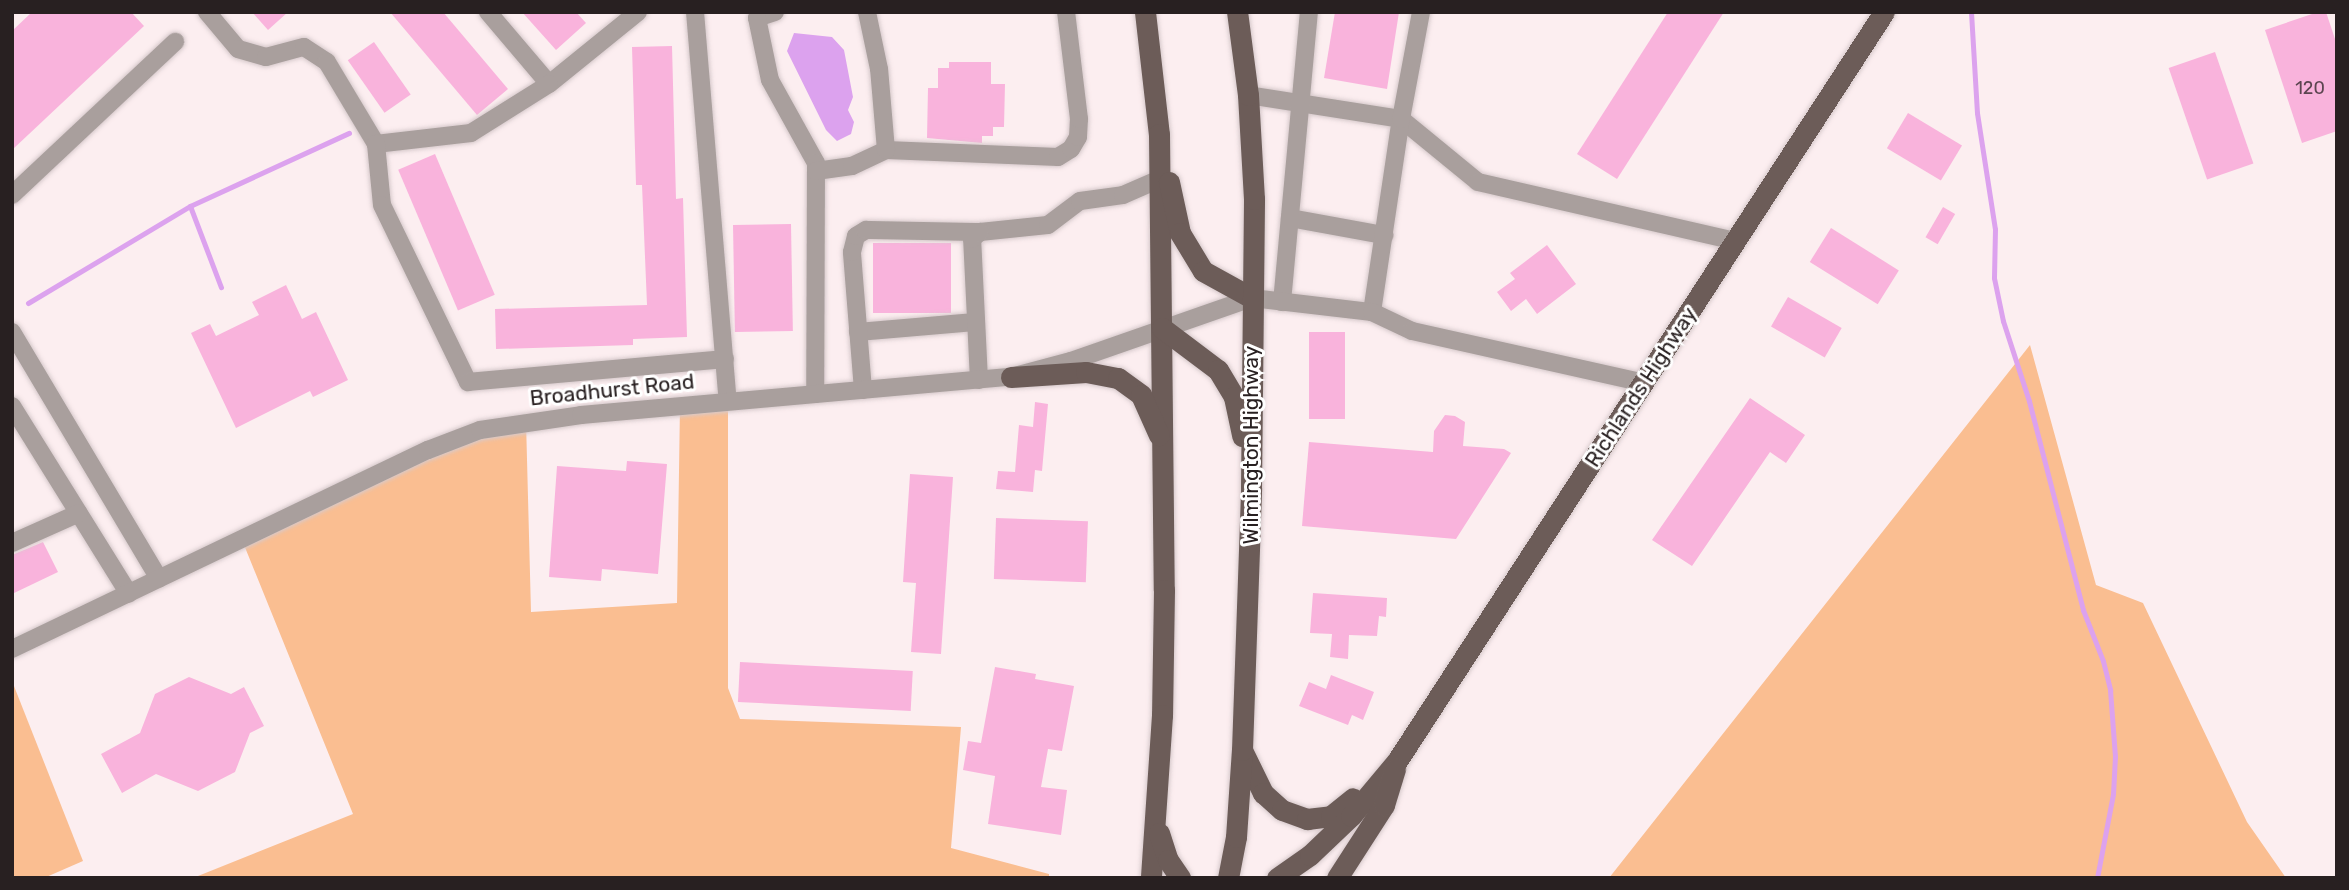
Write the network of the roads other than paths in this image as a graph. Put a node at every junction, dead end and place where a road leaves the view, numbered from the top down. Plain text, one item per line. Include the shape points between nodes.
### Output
1 (207, 12) edge
2 (488, 12) edge
3 (638, 12) edge
4 (695, 12) edge
5 (775, 12) edge
6 (867, 12) edge
7 (1066, 12) edge
8 (1145, 12) edge
9 (1237, 12) edge
10 (1309, 12) edge
11 (1421, 12) edge
12 (1884, 12) edge
13 (175, 42) dead end
14 (549, 84) junction
15 (1248, 95) junction
16 (1300, 102) junction
17 (1401, 119) junction
18 (1158, 134) junction
19 (376, 144) junction
20 (886, 150) junction
21 (816, 171) junction
22 (1160, 180) junction
23 (12, 195) edge
24 (1290, 218) junction
25 (980, 232) junction
26 (1384, 235) junction
27 (1736, 241) junction
28 (1251, 298) junction
29 (1282, 302) junction
30 (1372, 312) junction
31 (975, 322) junction
32 (1162, 328) junction
33 (12, 332) edge
34 (858, 332) junction
35 (725, 359) junction
36 (1011, 377) junction
37 (979, 380) junction
38 (1644, 383) junction
39 (863, 390) junction
40 (815, 394) junction
41 (729, 401) junction
42 (12, 406) edge
43 (1163, 443) junction
44 (1251, 488) junction
45 (79, 513) junction
46 (12, 543) edge
47 (159, 579) junction
48 (129, 594) junction
49 (12, 649) edge
50 (1242, 750) junction
51 (1397, 761) junction
52 (1156, 824) junction
53 (1151, 878) edge
54 (1180, 878) edge
55 (1228, 878) edge
56 (1277, 878) edge
57 (1337, 878) edge

1 - 19 street via 237,49 266,57 304,47 327,62
2 - 14 street
3 - 14 street
4 - 35 street
5 - 21 street via 757,18 770,80 816,163
6 - 20 street via 879,69
7 - 20 street via 1079,119 1078,137 1071,149 1058,157
8 - 18 main road
9 - 15 main road, Wilmington Highway
10 - 16 street
11 - 17 street
12 - 27 main road, Richlands Highway
13 - 23 street
14 - 19 street via 471,133
15 - 16 street
15 - 28 main road, Wilmington Highway via 1254,199
16 - 17 street
16 - 24 street
17 - 26 street
17 - 27 street via 1478,182
18 - 22 main road
18 - 28 main road via 1180,233 1203,271
19 - 35 street via 382,205 468,382
20 - 21 street via 852,166
21 - 40 street
22 - 25 street via 1107,199 1080,201 1048,225
22 - 32 main road
24 - 26 street
24 - 29 street
25 - 31 street via 972,239
25 - 34 street via 866,230 856,236 852,252
26 - 30 street
27 - 38 main road, Richlands Highway
28 - 29 street
28 - 32 street, Broadhurst Road
28 - 44 main road, Wilmington Highway
29 - 30 street
30 - 38 street via 1412,331
31 - 34 street
31 - 37 street
32 - 36 street, Broadhurst Road
32 - 43 main road
32 - 44 main road via 1218,370 1234,397
33 - 47 street
34 - 39 street
35 - 41 street
36 - 37 street, Broadhurst Road
36 - 43 main road via 1086,372 1118,378 1141,394
37 - 39 street, Broadhurst Road
38 - 51 main road, Richlands Highway
39 - 40 street, Broadhurst Road
40 - 41 street, Broadhurst Road
41 - 47 street, Broadhurst Road via 526,421 480,430 428,450
42 - 45 street
43 - 52 main road via 1164,627
44 - 50 main road, Wilmington Highway
45 - 46 street
45 - 48 street
47 - 48 street, Broadhurst Road
48 - 49 street, Broadhurst Road
50 - 51 main road via 1263,793 1282,810 1307,819 1331,816
50 - 55 main road, Wilmington Highway
51 - 56 main road, Richlands Highway via 1351,816 1310,855
51 - 57 main road, Richlands Highway via 1384,805
52 - 53 main road
52 - 54 main road

